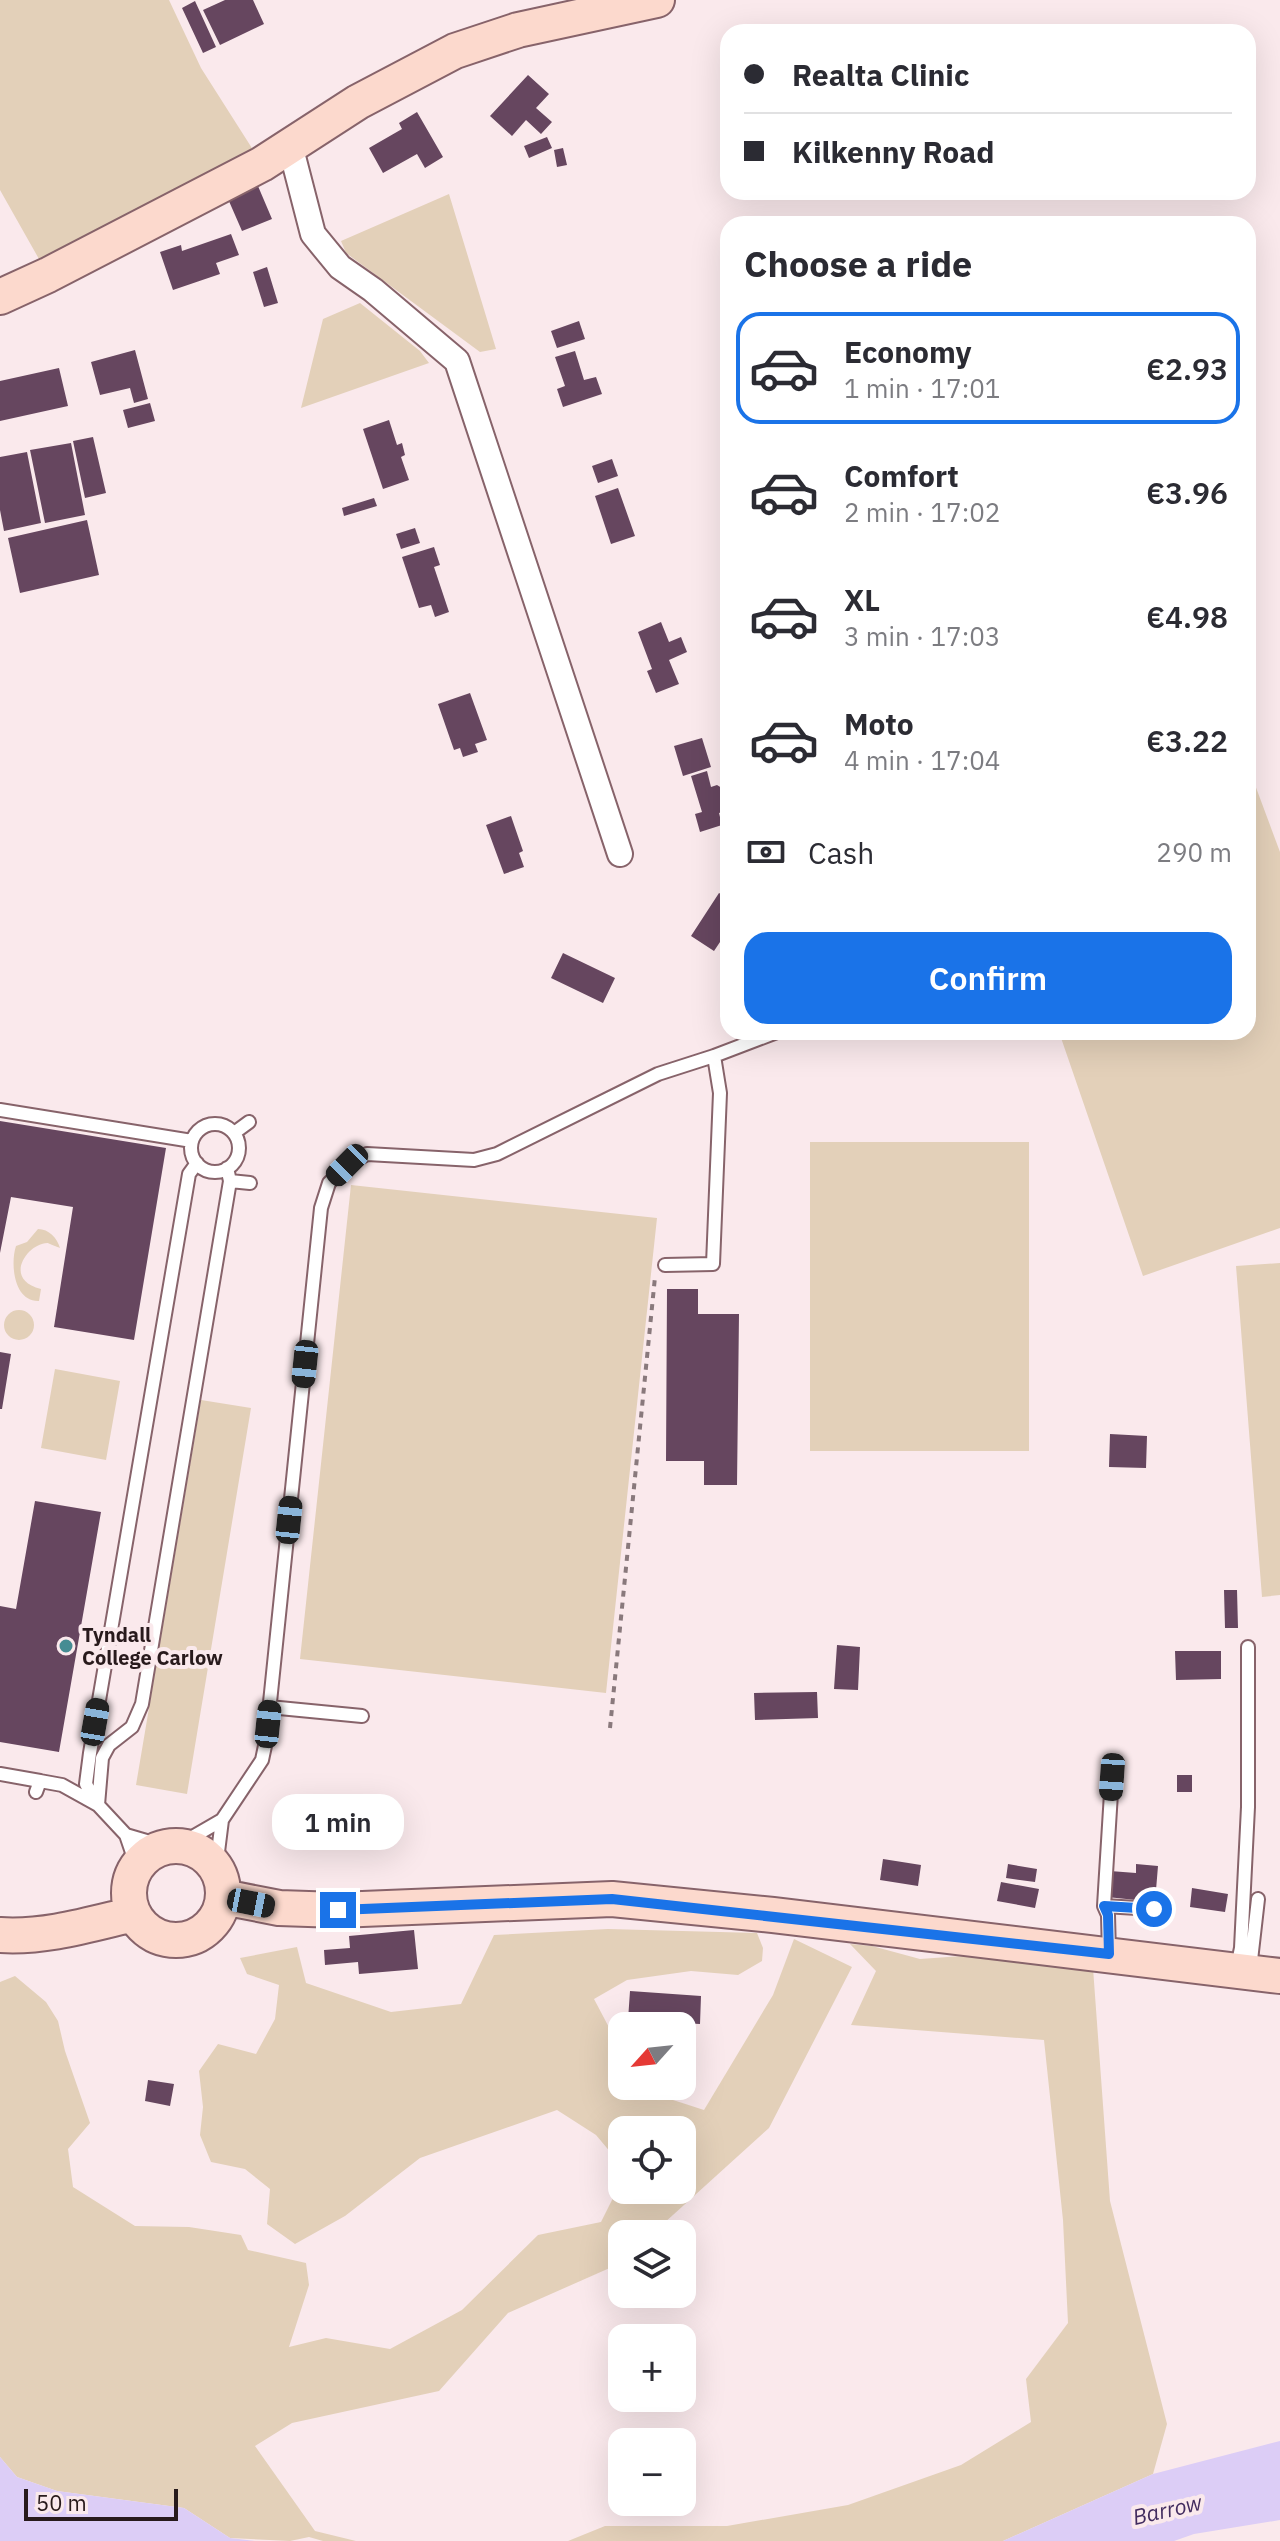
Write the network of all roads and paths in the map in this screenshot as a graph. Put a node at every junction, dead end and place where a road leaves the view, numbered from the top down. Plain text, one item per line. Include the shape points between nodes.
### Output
1 (657, 0) edge
2 (290, 145) junction
3 (0, 297) edge
4 (620, 854) dead end
5 (756, 1040) edge
6 (714, 1056) junction
7 (0, 1110) edge
8 (249, 1122) dead end
9 (234, 1133) junction
10 (192, 1141) junction
11 (197, 1163) junction
12 (228, 1175) junction
13 (250, 1183) dead end
14 (665, 1265) joint
15 (1248, 1647) dead end
16 (269, 1707) junction
17 (362, 1716) dead end
18 (610, 1728) dead end
19 (0, 1774) edge
20 (1112, 1777) dead end
21 (98, 1805) junction
22 (222, 1820) junction
23 (126, 1835) junction
24 (172, 1847) junction
25 (137, 1867) junction
26 (220, 1883) junction
27 (1258, 1899) dead end
28 (1104, 1906) junction
29 (1154, 1909) dead end
30 (134, 1914) junction
31 (0, 1935) edge
32 (1109, 1954) junction
33 (1255, 1973) edge

1 - 2 main road via 518,30 455,51
2 - 3 main road
2 - 4 street via 313,234 340,267 457,361
5 - 6 lane
6 - 14 lane via 720,1093 713,1264
6 - 16 lane via 658,1074 485,1158 367,1154 329,1183 321,1208
7 - 10 lane
8 - 9 lane
9 - 10 lane via 212,1117
9 - 12 lane via 237,1156
10 - 11 lane
11 - 12 lane
11 - 21 lane via 189,1174 90,1753 86,1784
12 - 13 lane
12 - 21 lane via 142,1704 132,1727 109,1745 102,1758
14 - 18 path via 655,1277
15 - 33 lane via 1241,1948
16 - 17 lane
16 - 22 lane via 262,1760
19 - 21 lane via 38,1787 62,1785
20 - 28 lane
21 - 23 lane
22 - 24 lane
22 - 26 lane
23 - 24 lane
23 - 25 lane
24 - 25 main road via 150,1854
24 - 26 main road via 198,1852
25 - 30 main road via 129,1896
26 - 30 main road via 214,1923 199,1935 162,1938
26 - 32 main road via 279,1908 612,1899
27 - 33 lane
28 - 29 lane
28 - 32 lane
30 - 31 main road via 69,1930
32 - 33 main road

